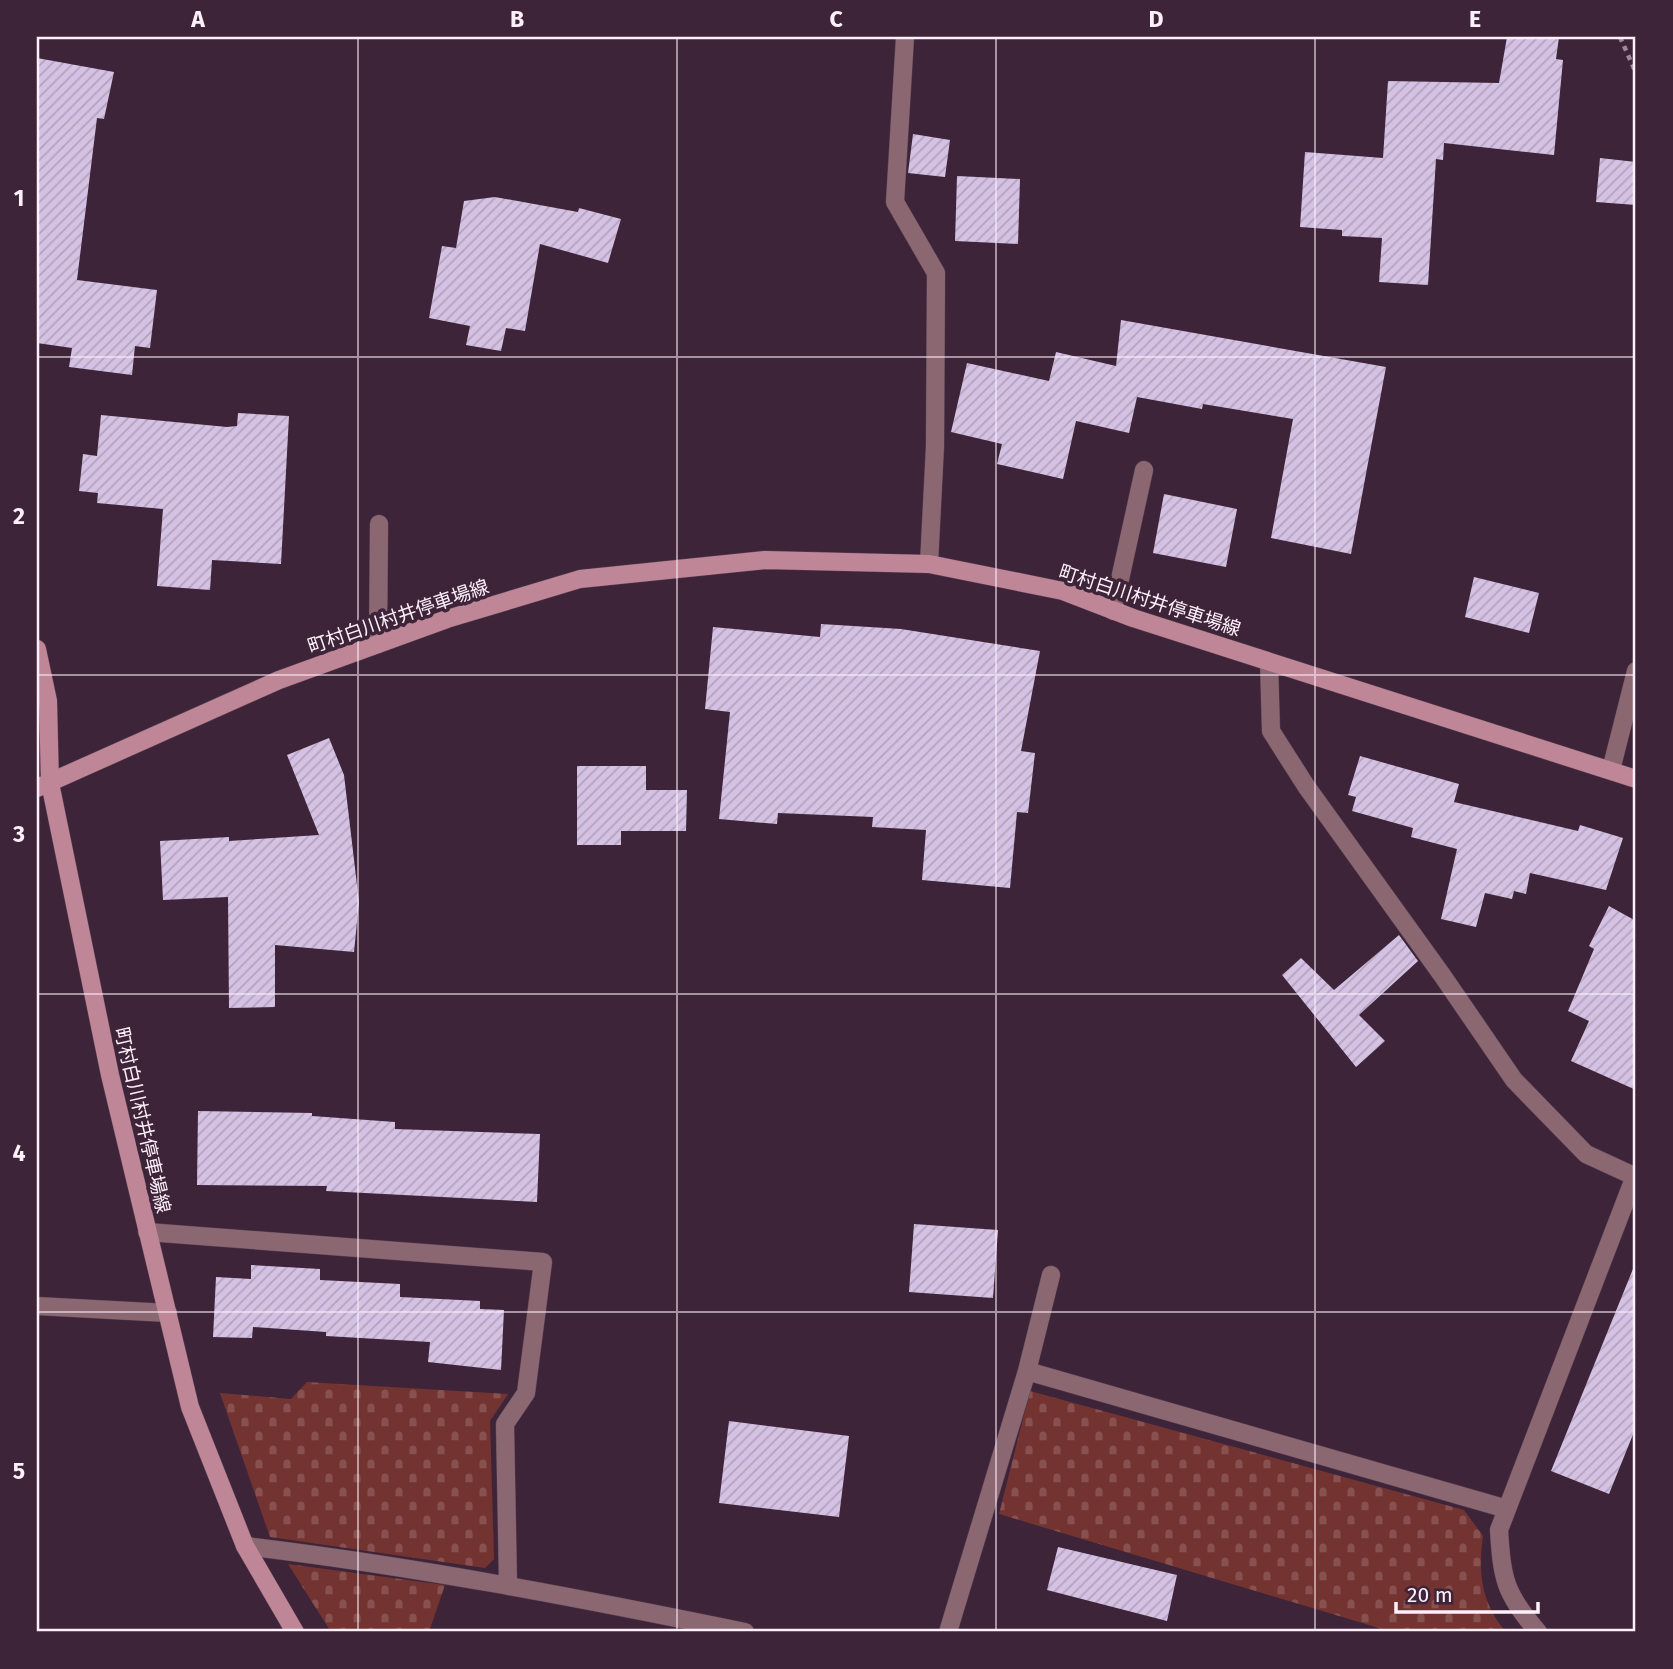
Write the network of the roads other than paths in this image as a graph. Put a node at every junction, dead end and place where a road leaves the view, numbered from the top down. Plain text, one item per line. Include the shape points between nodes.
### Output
1 (905, 37) edge
2 (1144, 470) dead end
3 (379, 524) dead end
4 (929, 565) junction
5 (1113, 611) junction
6 (378, 644) junction
7 (37, 649) edge
8 (1269, 662) junction
9 (1636, 671) edge
10 (1611, 770) junction
11 (1636, 779) edge
12 (43, 785) edge
13 (1636, 1177) edge
14 (147, 1232) junction
15 (1051, 1275) dead end
16 (37, 1306) edge
17 (168, 1313) junction
18 (1027, 1371) junction
19 (1507, 1509) junction
20 (245, 1546) junction
21 (508, 1583) junction
22 (295, 1632) edge
23 (745, 1632) edge
24 (948, 1632) edge
25 (1538, 1632) edge

1 - 4 street via 895,202 936,273
2 - 5 street
3 - 6 street
4 - 5 main road, 町村白川村井停車場線 via 1063,591
4 - 6 main road, 町村白川村井停車場線 via 765,560 580,579
5 - 8 main road, 町村白川村井停車場線
6 - 12 main road, 町村白川村井停車場線 via 279,680
7 - 12 main road via 48,701
8 - 10 main road, 町村白川村井停車場線
8 - 13 street via 1271,731 1514,1080 1586,1154
9 - 10 street
10 - 11 main road, 町村白川村井停車場線
12 - 14 main road, 町村白川村井停車場線
13 - 19 street
14 - 17 main road, 町村白川村井停車場線
14 - 21 street via 542,1262 526,1393 505,1424
15 - 18 street
16 - 17 street
17 - 20 main road, 町村白川村井停車場線 via 190,1407
18 - 19 street
18 - 24 street
19 - 25 street via 1499,1530 1502,1576 1520,1611
20 - 21 street
20 - 22 main road, 町村白川村井停車場線
21 - 23 street

